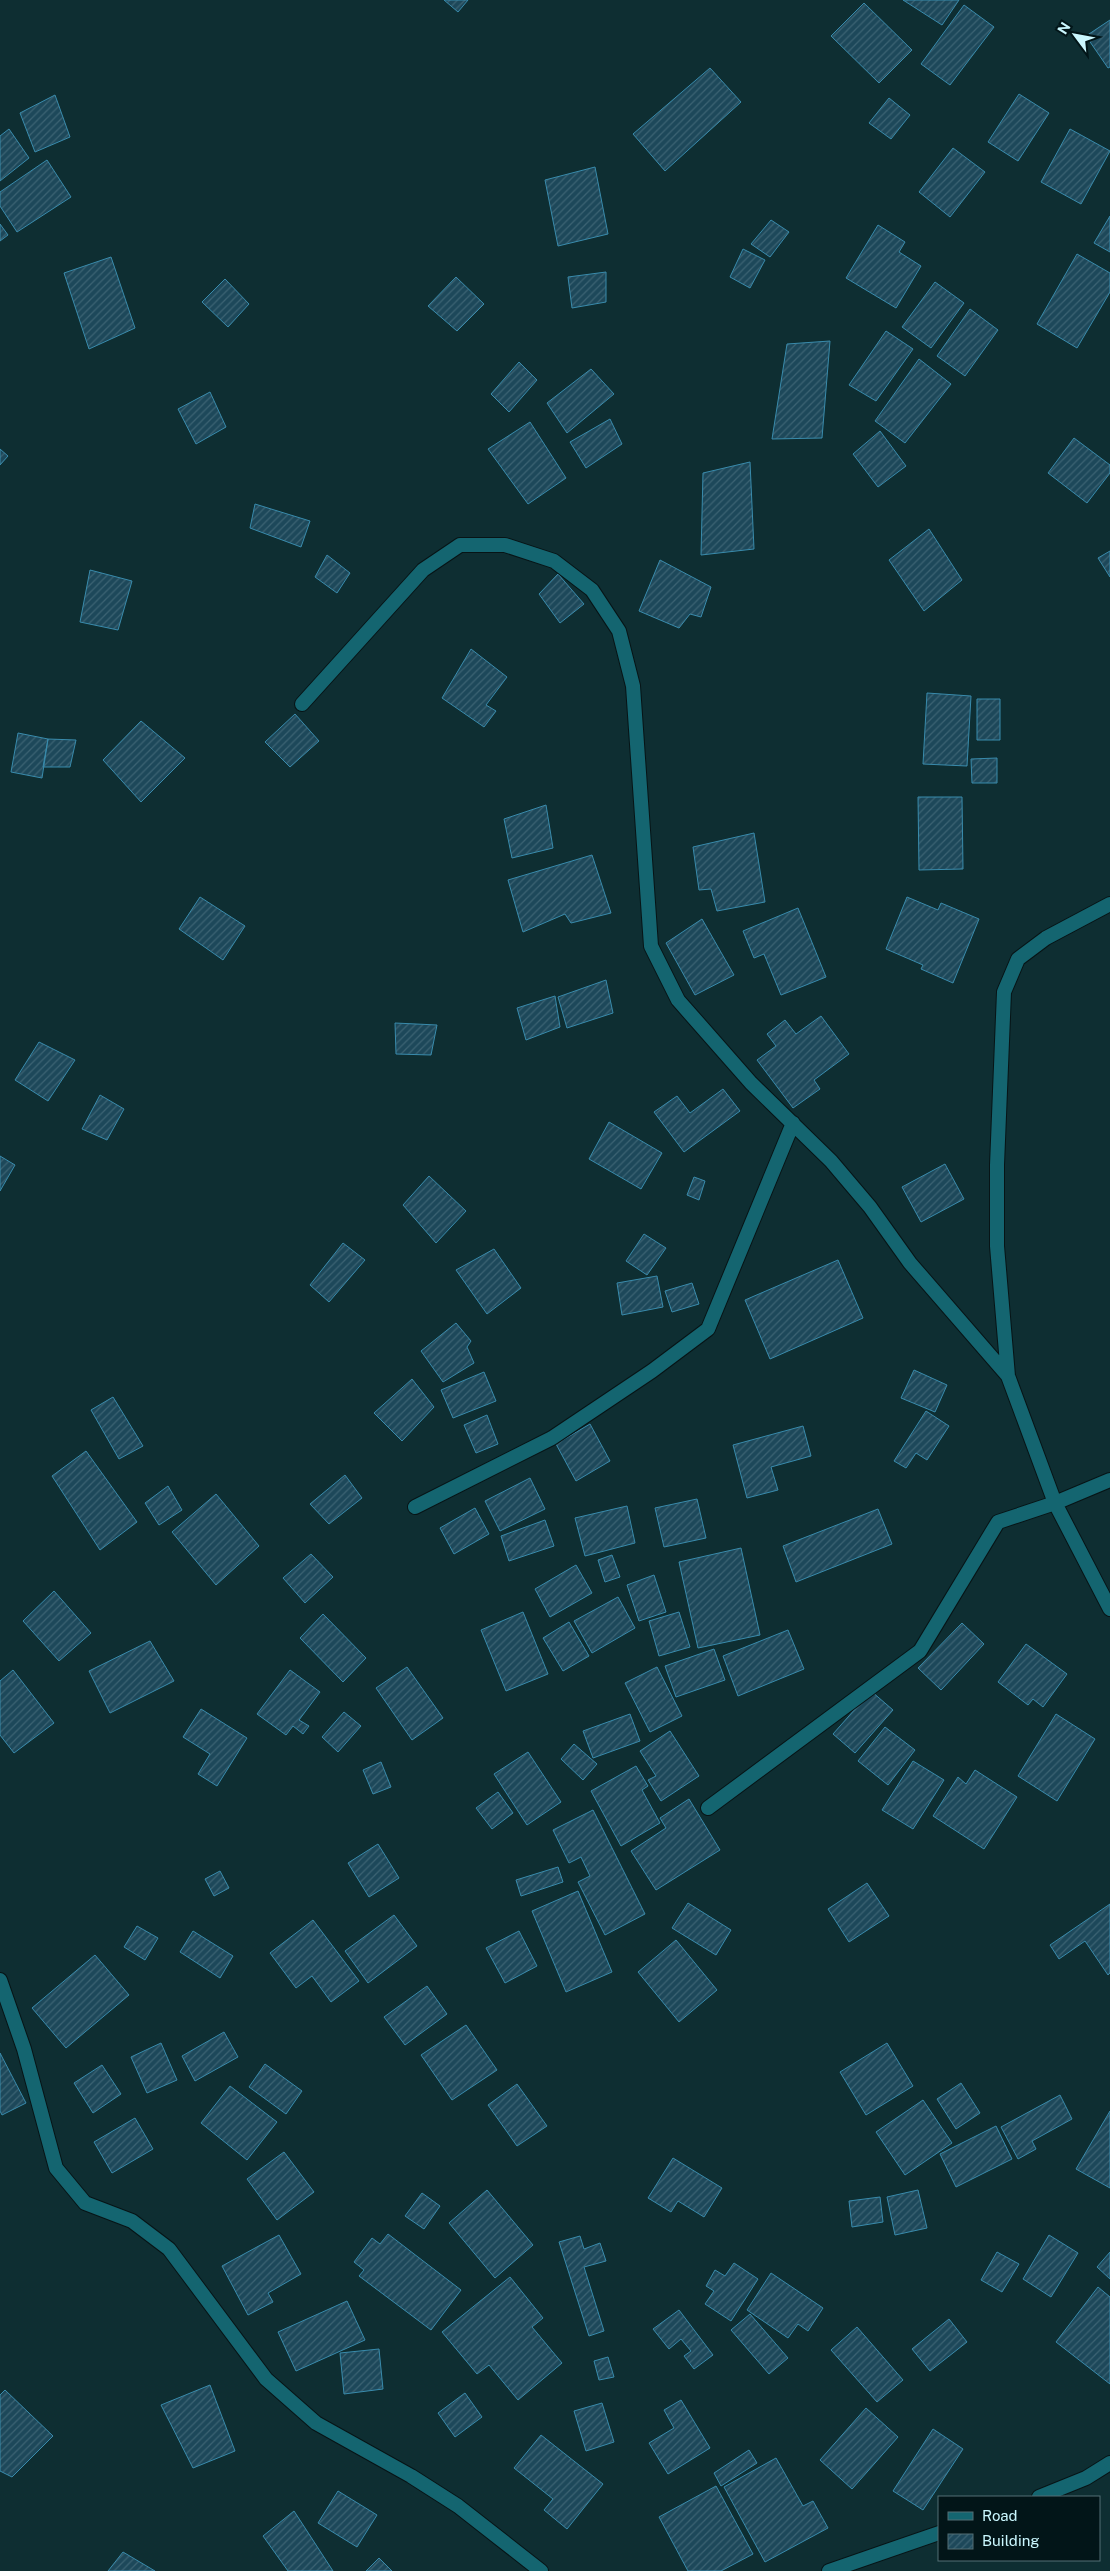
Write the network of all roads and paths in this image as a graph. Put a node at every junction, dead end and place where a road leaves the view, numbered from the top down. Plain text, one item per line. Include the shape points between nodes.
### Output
1 (302, 704) dead end
2 (1110, 904) edge
3 (793, 1123) junction
4 (1008, 1376) junction
5 (1110, 1480) edge
6 (1055, 1503) junction
7 (415, 1508) dead end
8 (1110, 1609) edge
9 (708, 1808) dead end
10 (0, 1980) edge
11 (1110, 2463) edge
12 (1041, 2496) edge
13 (938, 2534) edge
14 (542, 2571) edge
15 (828, 2571) edge

1 - 3 street via 423,570 460,544 505,545 554,561 592,590 619,631 633,686 651,946 678,1000 752,1083
2 - 4 street via 1046,938 1018,959 1004,992 996,1165 997,1228
3 - 4 street via 831,1161 870,1207 910,1263
3 - 7 street via 708,1329 552,1438
4 - 6 street
5 - 6 street
6 - 8 street
6 - 9 street via 998,1522 920,1651
10 - 14 street via 24,2049 56,2168 85,2203 132,2221 169,2249 266,2379 316,2423 458,2506
11 - 12 street via 1086,2478
13 - 15 street

